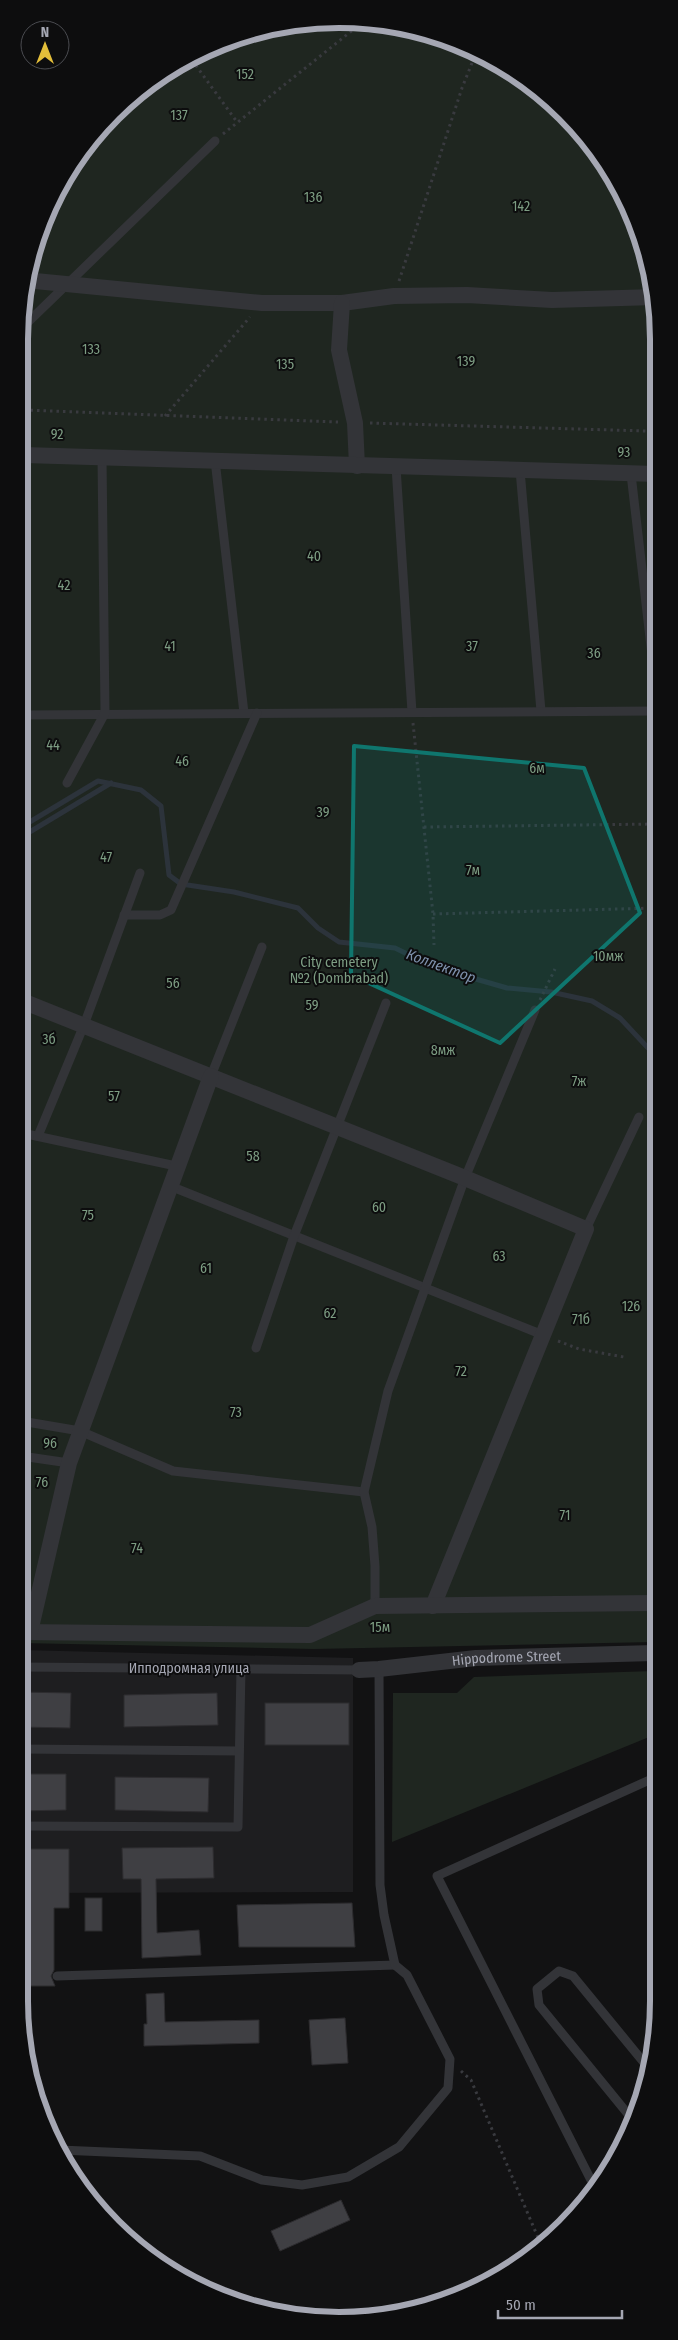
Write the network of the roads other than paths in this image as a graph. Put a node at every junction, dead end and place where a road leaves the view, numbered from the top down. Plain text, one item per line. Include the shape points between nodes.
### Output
1 (215, 142) road end
2 (33, 281) edge
3 (68, 283) junction
4 (648, 297) edge
5 (342, 303) junction
6 (28, 322) edge
7 (28, 455) edge
8 (102, 457) junction
9 (215, 460) junction
10 (357, 466) junction
11 (396, 467) junction
12 (520, 470) junction
13 (631, 474) junction
14 (650, 474) edge
15 (650, 638) edge
16 (541, 710) junction
17 (650, 711) edge
18 (412, 712) junction
19 (105, 713) junction
20 (244, 713) junction
21 (257, 713) junction
22 (28, 715) edge
23 (68, 783) dead end
24 (140, 873) dead end
25 (124, 914) junction
26 (262, 947) dead end
27 (28, 1003) edge
28 (386, 1003) dead end
29 (535, 1010) dead end
30 (84, 1025) junction
31 (211, 1076) junction
32 (639, 1117) dead end
33 (336, 1126) junction
34 (28, 1134) edge
35 (38, 1136) junction
36 (176, 1166) junction
37 (465, 1178) junction
38 (170, 1186) junction
39 (586, 1229) junction
40 (294, 1236) junction
41 (424, 1289) junction
42 (543, 1335) junction
43 (256, 1348) dead end
44 (28, 1422) edge
45 (80, 1431) junction
46 (28, 1457) edge
47 (69, 1463) junction
48 (364, 1492) junction
49 (650, 1603) edge
50 (375, 1606) junction
51 (433, 1606) junction
52 (28, 1620) edge
53 (28, 1632) edge
54 (650, 1653) edge
55 (28, 1667) edge
56 (241, 1668) junction
57 (379, 1669) junction
58 (359, 1670) joint
59 (28, 1749) edge
60 (238, 1751) junction
61 (650, 1780) edge
62 (28, 1826) edge
63 (395, 1965) junction
64 (57, 1976) dead end
65 (645, 2063) edge
66 (629, 2116) edge
67 (66, 2150) edge
68 (592, 2182) edge

1 - 3 lane
2 - 3 street
3 - 5 street via 262,303
3 - 6 lane
4 - 5 street via 552,300 467,295 394,296
5 - 10 street via 339,350 355,423
7 - 8 street
8 - 9 street
8 - 19 lane
9 - 10 street
9 - 20 lane
10 - 11 street
11 - 12 street
11 - 18 lane
12 - 13 street
12 - 16 lane
13 - 14 street
13 - 15 lane
16 - 17 lane
16 - 18 lane
18 - 21 lane
19 - 20 lane
19 - 22 lane
19 - 23 lane
20 - 21 lane
21 - 25 lane via 172,910 160,914
24 - 25 lane
25 - 30 lane
26 - 31 lane
27 - 30 street
28 - 33 lane
29 - 37 lane
30 - 31 street
30 - 35 lane
31 - 33 street
31 - 36 street
32 - 39 lane
33 - 37 street
33 - 40 lane
34 - 35 lane
35 - 36 lane
36 - 38 street
37 - 39 street
37 - 41 lane
38 - 40 lane
38 - 45 street
39 - 42 street
40 - 41 lane
40 - 43 lane
41 - 42 lane
41 - 48 lane via 388,1391
42 - 51 street
44 - 45 lane
45 - 47 street
45 - 48 lane via 173,1471
46 - 47 lane
47 - 52 street
48 - 50 lane via 372,1527
49 - 51 street
50 - 51 street
50 - 53 street via 310,1635
54 - 57 street, Hippodrome Street via 476,1658
55 - 56 lane, Ипподромная улица
56 - 58 lane, Ипподромная улица
56 - 60 lane
57 - 58 street, Hippodrome Street
57 - 63 lane via 380,1885
59 - 60 lane
60 - 62 lane via 238,1827
61 - 68 lane via 437,1876
63 - 64 lane
63 - 67 lane via 407,1975 450,2059 448,2088 398,2147 348,2177 302,2184 262,2180 200,2156
65 - 66 lane via 573,1976 559,1971 537,1988 539,2005

